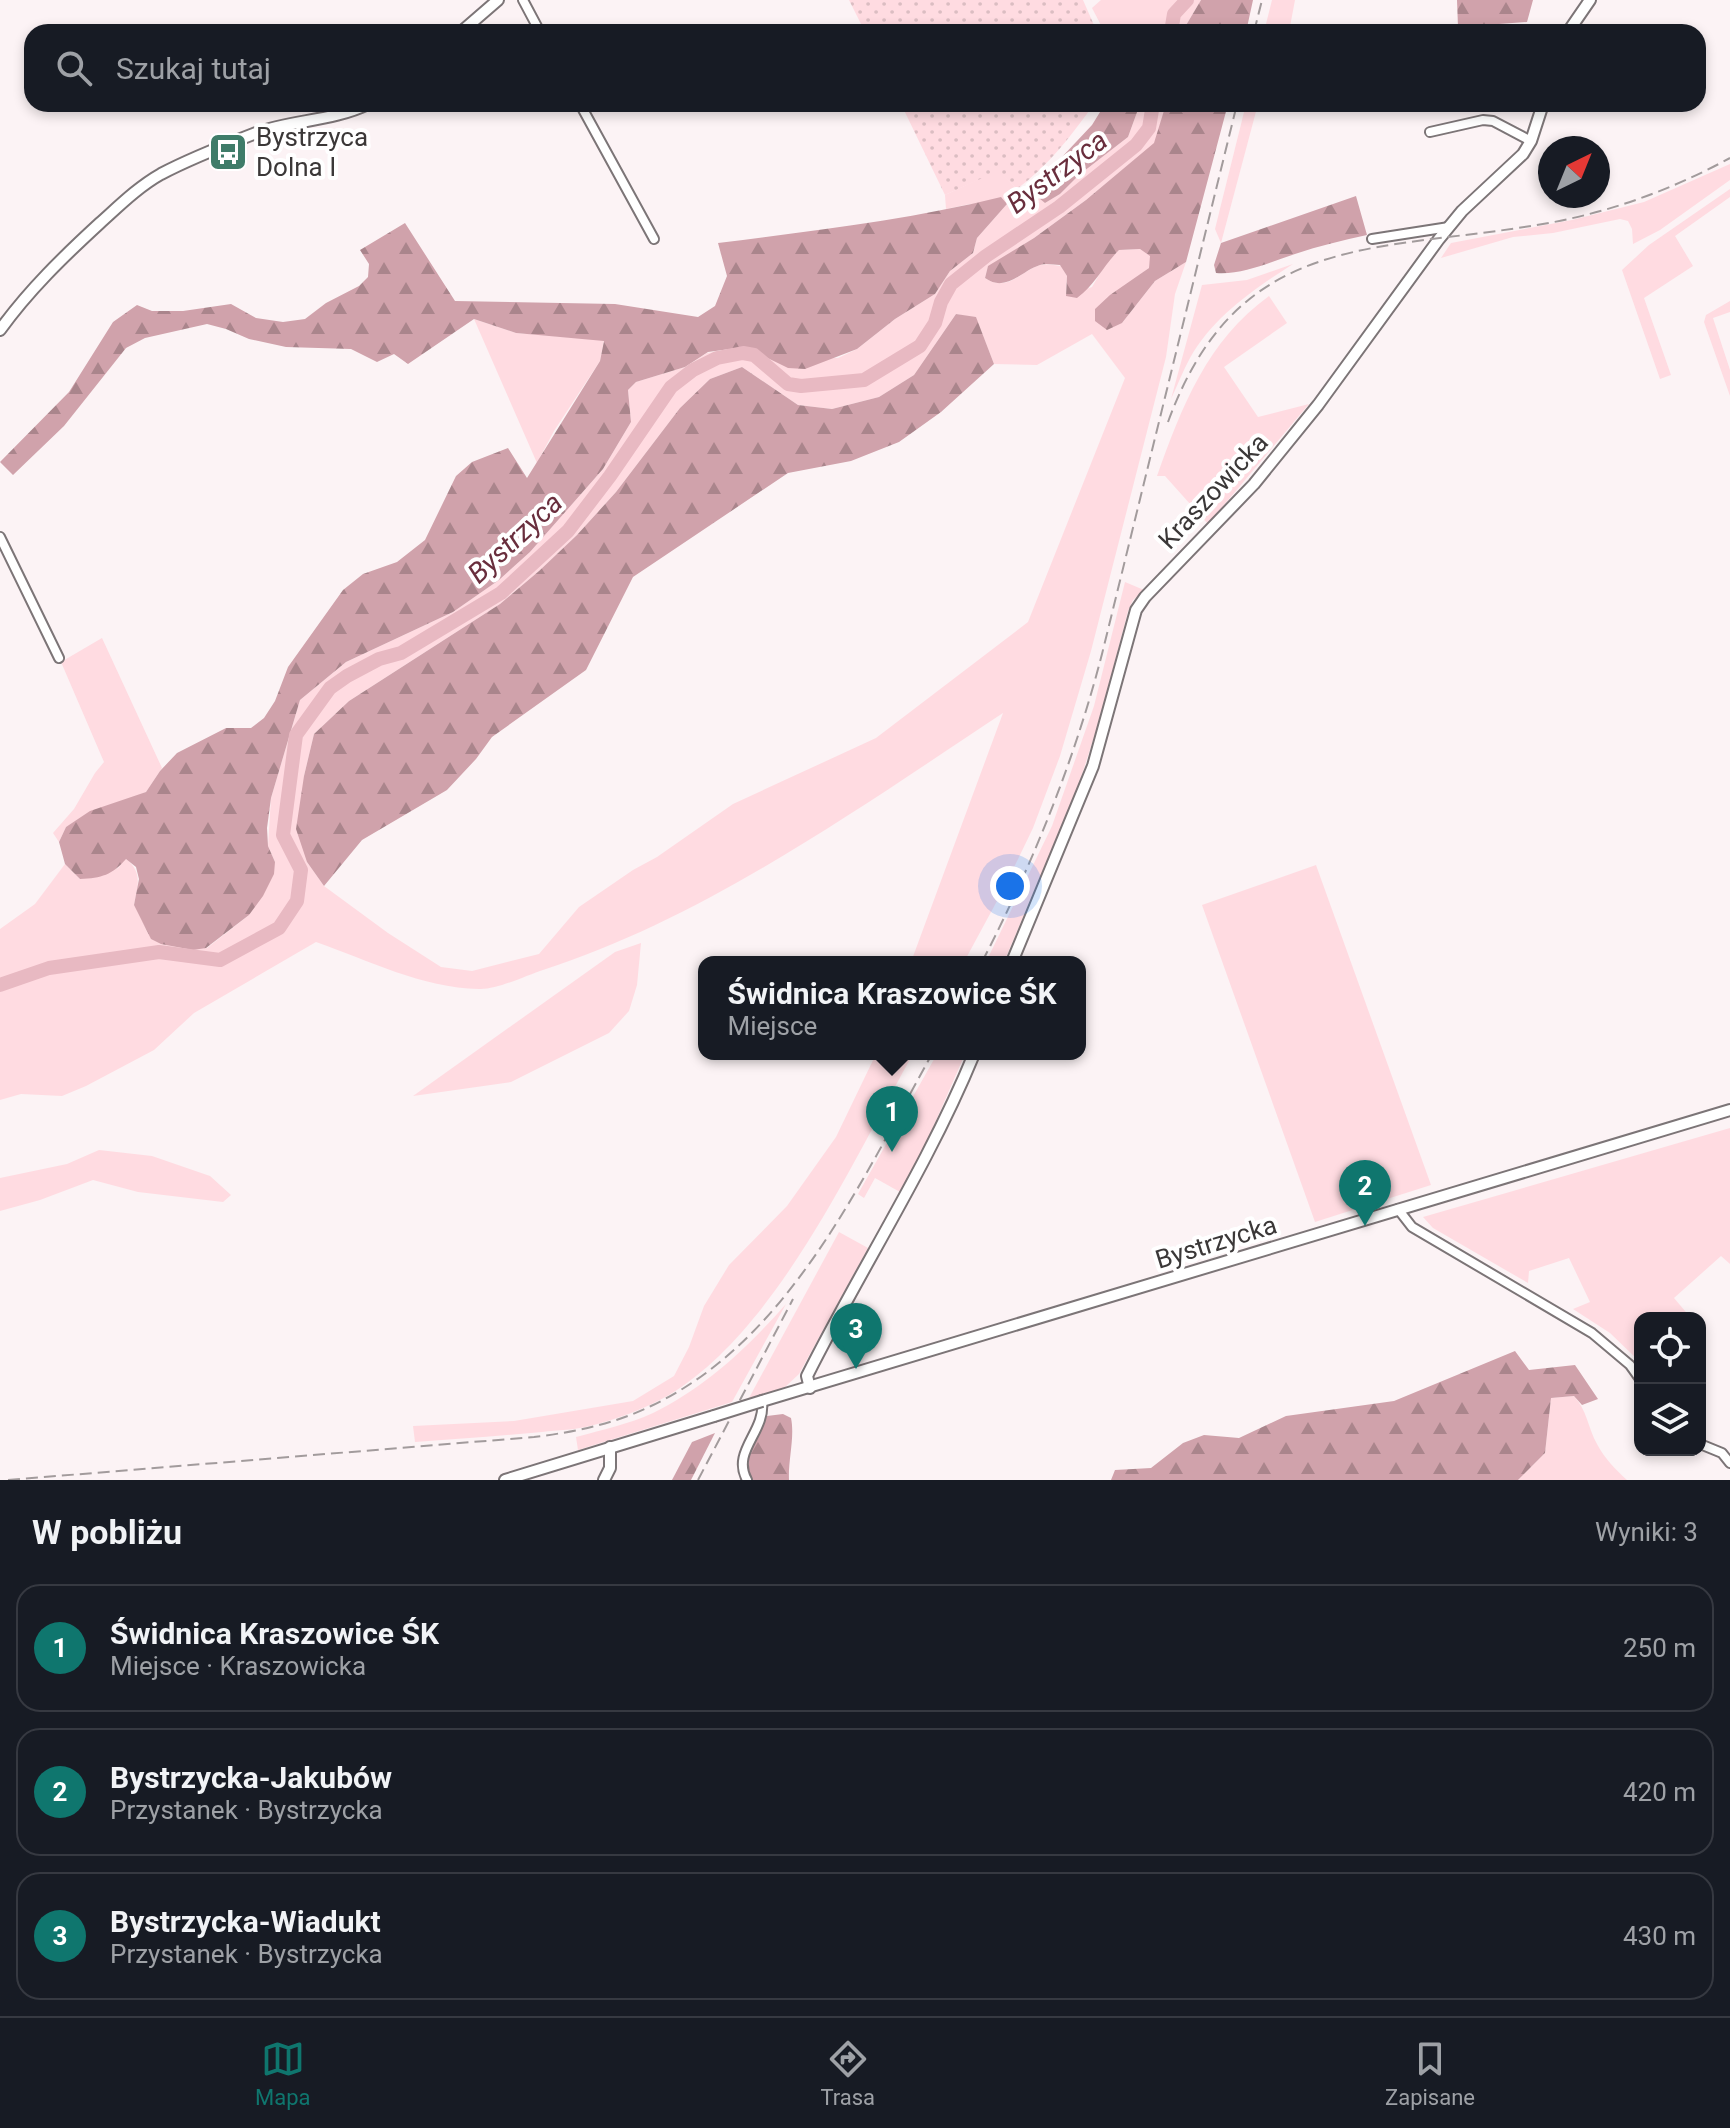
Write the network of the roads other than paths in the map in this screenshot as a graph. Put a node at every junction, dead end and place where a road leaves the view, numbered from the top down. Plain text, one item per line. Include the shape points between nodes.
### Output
1 (498, 0) edge
2 (523, 0) edge
3 (1590, 0) edge
4 (470, 24) edge
5 (536, 24) edge
6 (1574, 24) edge
7 (345, 112) edge
8 (584, 112) edge
9 (1540, 112) edge
10 (1430, 132) dead end
11 (1531, 141) junction
12 (1449, 227) junction
13 (654, 239) dead end
14 (1372, 239) dead end
15 (0, 330) edge
16 (0, 537) edge
17 (59, 658) dead end
18 (1014, 956) edge
19 (972, 1060) edge
20 (1730, 1110) edge
21 (1398, 1209) junction
22 (1634, 1371) edge
23 (810, 1388) junction
24 (762, 1401) junction
25 (1706, 1446) edge
26 (610, 1447) junction
27 (1730, 1463) edge
28 (505, 1480) edge
29 (604, 1480) edge
30 (747, 1480) edge

1 - 4 street
2 - 5 street
3 - 6 street
7 - 15 street via 256,133 161,174 133,192 59,261
8 - 13 street
9 - 11 street, Kraszowicka
10 - 11 street via 1483,120
11 - 12 street, Kraszowicka
12 - 14 street
12 - 18 street, Kraszowicka via 1264,473 1136,610 1093,766
16 - 17 street
19 - 23 street via 950,1113 807,1376
20 - 21 street, Bystrzycka
21 - 22 street via 1412,1227 1592,1333
21 - 23 street, Bystrzycka
23 - 24 street, Bystrzycka
24 - 26 street, Bystrzycka, bridge
24 - 30 street via 762,1420 743,1454
25 - 27 street
26 - 28 street, Bystrzycka
26 - 29 street

